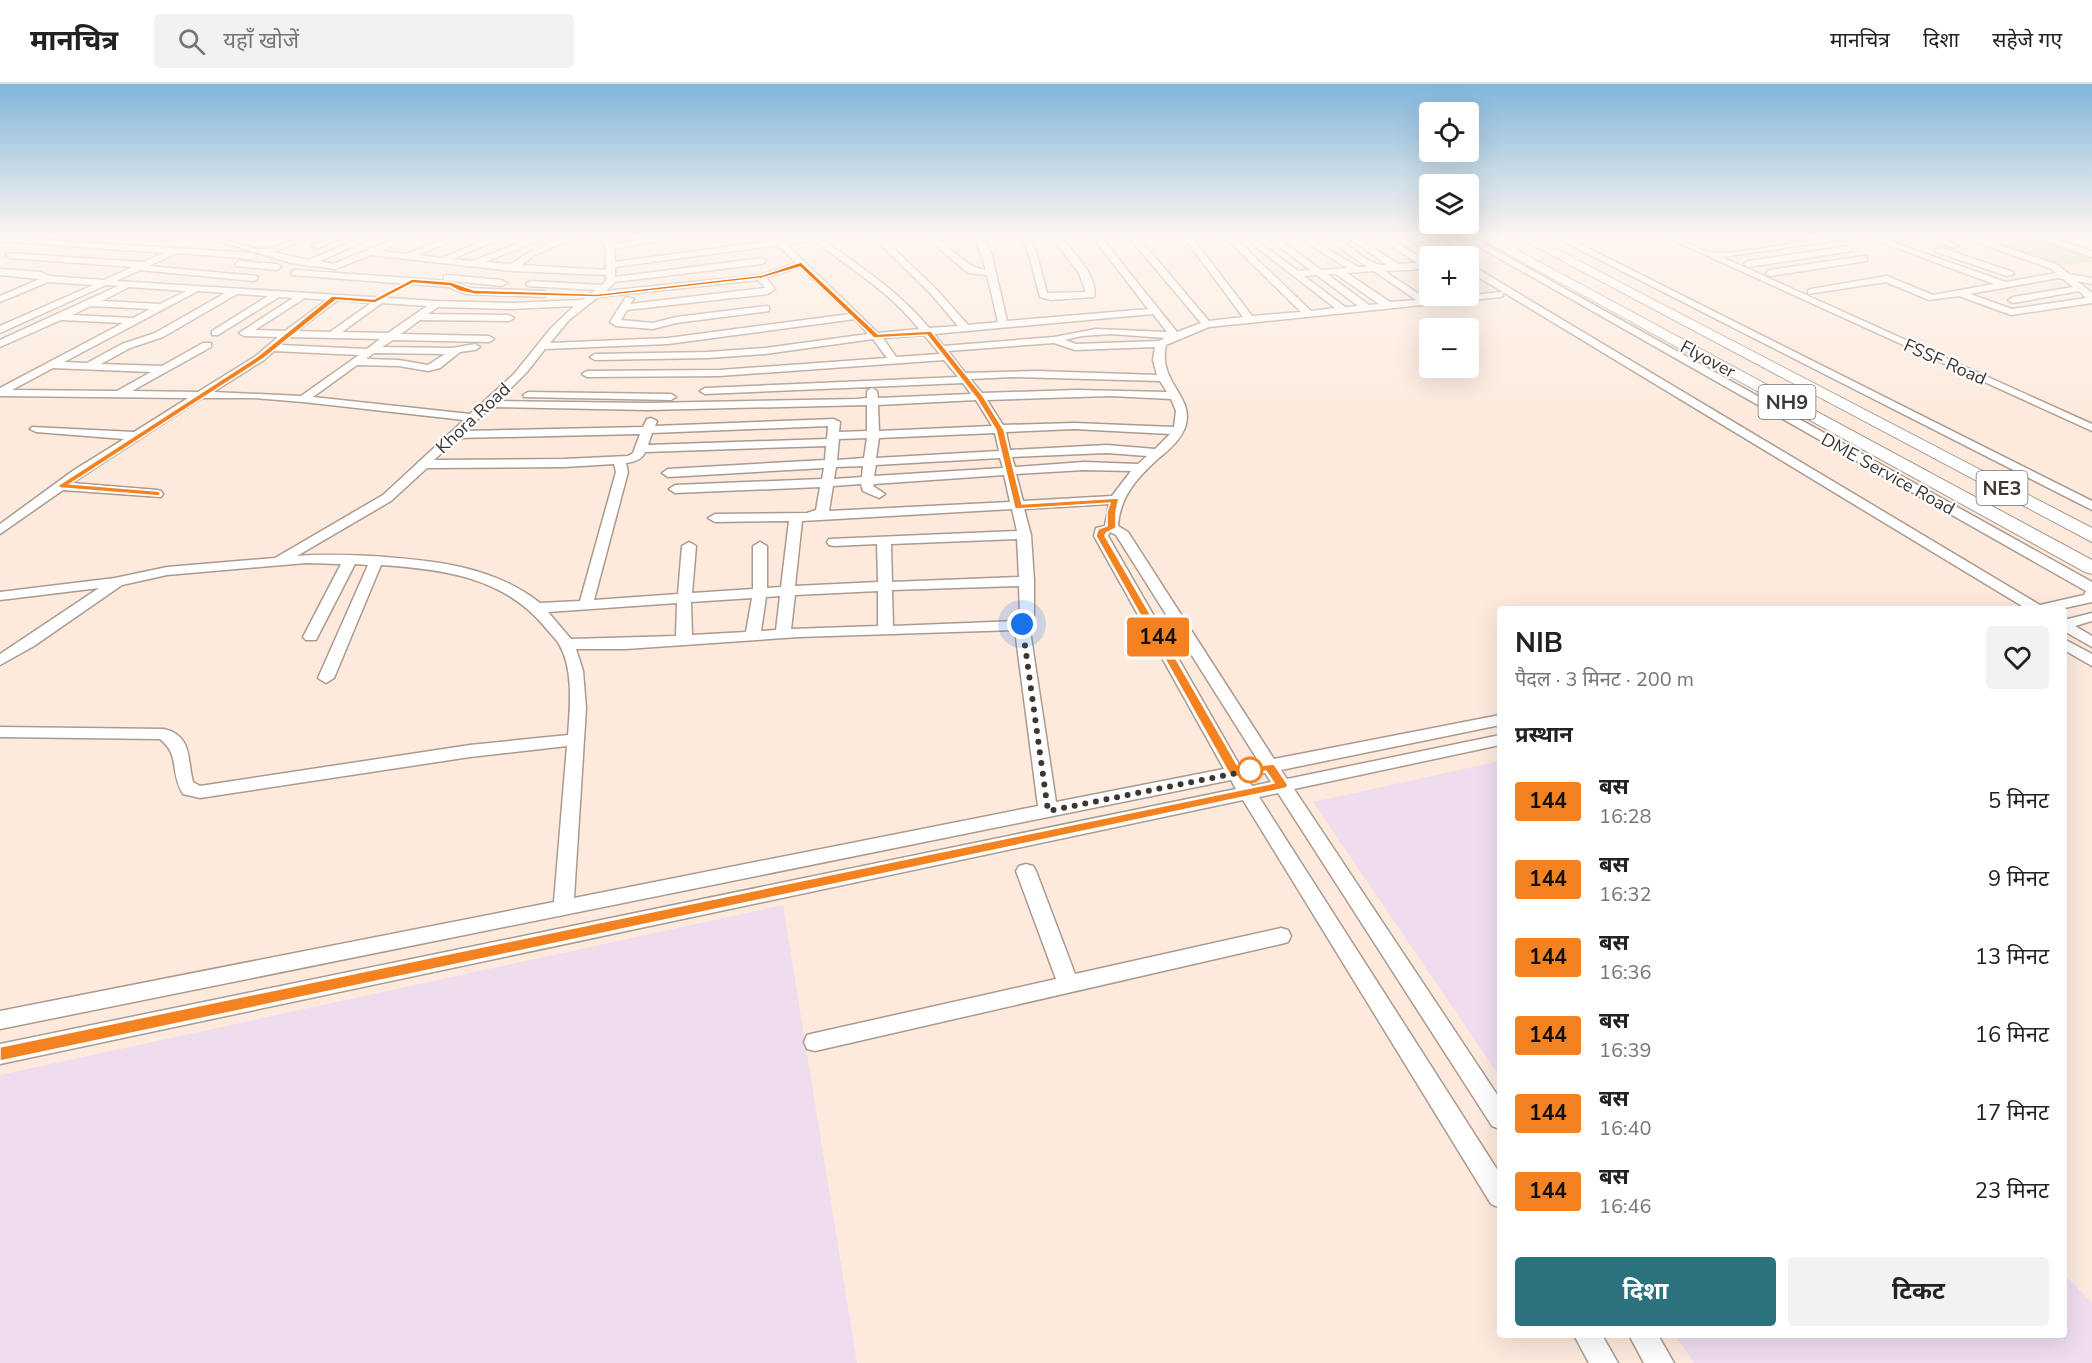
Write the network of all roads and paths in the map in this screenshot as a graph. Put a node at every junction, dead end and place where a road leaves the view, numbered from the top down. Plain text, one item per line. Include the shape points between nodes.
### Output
1 (76, 296) edge
2 (104, 296) edge
3 (184, 296) edge
4 (226, 296) edge
5 (276, 296) edge
6 (303, 296) edge
7 (311, 296) edge
8 (385, 296) edge
9 (591, 296) edge
10 (631, 296) edge
11 (691, 296) edge
12 (736, 296) edge
13 (835, 296) edge
14 (892, 296) edge
15 (937, 296) edge
16 (993, 296) edge
17 (1047, 296) edge
18 (1087, 296) edge
19 (1094, 296) edge
20 (1142, 296) edge
21 (1183, 296) edge
22 (1232, 296) edge
23 (1290, 296) edge
24 (1324, 296) edge
25 (1350, 296) edge
26 (1374, 296) edge
27 (1503, 296) edge
28 (1511, 296) edge
29 (1570, 296) edge
30 (1592, 296) edge
31 (1613, 296) edge
32 (1635, 296) edge
33 (1656, 296) edge
34 (1675, 296) edge
35 (1799, 296) edge
36 (1819, 296) edge
37 (1966, 296) edge
38 (2006, 296) edge
39 (2038, 296) edge
40 (335, 298) junction
41 (2092, 299) edge
42 (2013, 300) junction
43 (377, 301) junction
44 (693, 302) junction
45 (1419, 302) edge
46 (89, 303) junction
47 (584, 303) junction
48 (436, 304) junction
49 (1388, 305) junction
50 (163, 307) junction
51 (1366, 307) junction
52 (623, 308) junction
53 (766, 309) dead end
54 (2037, 309) junction
55 (1343, 310) junction
56 (1532, 310) junction
57 (1154, 311) junction
58 (1308, 313) junction
59 (1102, 314) junction
60 (419, 316) junction
61 (857, 316) junction
62 (1844, 316) junction
63 (1866, 316) junction
64 (59, 317) junction
65 (509, 318) dead end
66 (699, 318) junction
67 (1249, 319) junction
68 (136, 321) junction
69 (616, 323) junction
70 (1207, 324) junction
71 (1004, 325) junction
72 (402, 329) junction
73 (966, 329) junction
74 (0, 330) edge
75 (498, 331) dead end
76 (215, 333) dead end
77 (928, 333) junction
78 (287, 334) junction
79 (332, 335) junction
80 (704, 336) junction
81 (876, 336) junction
82 (1175, 336) junction
83 (392, 337) junction
84 (1055, 340) junction
85 (0, 344) edge
86 (1161, 344) junction
87 (207, 345) dead end
88 (598, 345) junction
89 (543, 346) junction
90 (274, 348) junction
91 (372, 351) junction
92 (454, 351) junction
93 (944, 353) junction
94 (708, 355) junction
95 (595, 357) junction
96 (893, 360) junction
97 (358, 362) junction
98 (51, 365) junction
99 (830, 365) junction
100 (89, 366) junction
101 (165, 369) junction
102 (586, 374) junction
103 (709, 374) junction
104 (965, 378) junction
105 (1163, 378) junction
106 (872, 384) junction
107 (830, 386) junction
108 (0, 392) edge
109 (120, 394) junction
110 (499, 394) junction
111 (200, 395) junction
112 (575, 395) junction
113 (1177, 396) junction
114 (980, 398) junction
115 (2053, 398) junction
116 (303, 399) junction
117 (702, 399) junction
118 (2030, 401) junction
119 (872, 402) junction
120 (836, 403) junction
121 (489, 404) junction
122 (655, 408) junction
123 (2092, 416) edge
124 (474, 418) junction
125 (834, 422) junction
126 (2092, 428) edge
127 (36, 429) dead end
128 (648, 430) junction
129 (1000, 430) junction
130 (1178, 431) junction
131 (455, 435) junction
132 (873, 435) junction
133 (137, 436) junction
134 (833, 439) junction
135 (641, 449) junction
136 (1006, 453) junction
137 (1157, 453) junction
138 (869, 460) junction
139 (620, 462) junction
140 (831, 462) junction
141 (425, 464) junction
142 (1139, 468) junction
143 (1010, 470) junction
144 (668, 473) dead end
145 (868, 480) junction
146 (827, 483) junction
147 (61, 486) junction
148 (675, 489) dead end
149 (157, 494) dead end
150 (879, 494) dead end
151 (1847, 495) junction
152 (1833, 497) junction
153 (1116, 500) junction
154 (2092, 506) edge
155 (1018, 507) junction
156 (817, 516) junction
157 (796, 517) junction
158 (715, 518) dead end
159 (2092, 521) edge
160 (1111, 528) junction
161 (0, 530) edge
162 (1024, 535) junction
163 (2092, 536) edge
164 (884, 540) junction
165 (834, 542) dead end
166 (689, 546) dead end
167 (760, 546) dead end
168 (2092, 552) edge
169 (350, 560) junction
170 (278, 561) junction
171 (376, 561) junction
172 (2092, 568) edge
173 (1027, 581) junction
174 (117, 582) junction
175 (885, 586) junction
176 (2092, 590) edge
177 (788, 591) junction
178 (760, 592) junction
179 (0, 596) edge
180 (684, 597) junction
181 (586, 604) junction
182 (2011, 606) edge
183 (2033, 606) edge
184 (2052, 606) edge
185 (537, 608) junction
186 (2092, 617) edge
187 (1022, 624) junction
188 (2067, 624) edge
189 (2067, 627) edge
190 (886, 631) junction
191 (783, 634) junction
192 (753, 636) junction
193 (311, 637) dead end
194 (684, 640) junction
195 (2092, 642) edge
196 (567, 644) junction
197 (2067, 646) edge
198 (0, 660) edge
199 (2092, 661) edge
200 (326, 678) dead end
201 (1497, 721) edge
202 (0, 732) edge
203 (576, 740) junction
204 (1497, 741) edge
205 (1269, 767) junction
206 (1235, 773) junction
207 (1282, 785) junction
208 (1248, 792) junction
209 (1048, 811) junction
210 (1026, 871) dead end
211 (563, 908) junction
212 (1281, 936) dead end
213 (1069, 985) junction
214 (0, 1020) edge
215 (815, 1042) dead end
216 (0, 1054) edge
217 (1497, 1114) edge
218 (1497, 1191) edge
219 (1589, 1338) edge
220 (1644, 1338) edge
221 (1604, 1363) edge
222 (1660, 1363) edge

1 - 74 street
2 - 46 street
3 - 50 street
4 - 100 street via 159,335 126,346
5 - 76 street
6 - 78 street via 244,333
7 - 40 street
8 - 43 street
9 - 47 street, Khora Road
10 - 52 street
11 - 44 street
12 - 44 street
13 - 61 street
14 - 77 street
15 - 73 street
16 - 71 street
17 - 18 street
19 - 59 street
20 - 57 street
21 - 70 street
22 - 67 street
23 - 58 street
24 - 55 street
25 - 51 street
26 - 49 street
27 - 56 street
28 - 56 street
29 - 176 street, DME Service Road
30 - 172 highway, Flyover / NH9
31 - 168 highway, NE3
32 - 163 highway, NE3
33 - 159 highway
34 - 154 street
35 - 62 street, FSSF Road
36 - 63 street, FSSF Road
37 - 54 street via 2009,312
38 - 42 street
39 - 42 street
40 - 43 street
40 - 78 street
41 - 54 street
42 - 54 street
43 - 48 street
43 - 79 street
44 - 52 street
44 - 66 street
45 - 49 street
46 - 50 street
46 - 64 street
47 - 48 street
47 - 89 street, Khora Road via 558,325
48 - 60 street
49 - 51 street
50 - 68 street
51 - 55 street
52 - 69 street
53 - 66 street
55 - 58 street
56 - 151 street
56 - 152 street
57 - 59 street
57 - 82 street
58 - 67 street
59 - 71 street
60 - 65 street
60 - 72 street
61 - 80 street
61 - 81 street
62 - 63 street
62 - 118 street, FSSF Road
63 - 115 street, FSSF Road
64 - 68 street
64 - 85 street
66 - 69 street via 653,326
66 - 80 street
67 - 70 street
68 - 98 street
69 - 88 street
70 - 82 street
71 - 73 street
72 - 75 street
72 - 83 street
73 - 77 street
77 - 81 street
77 - 93 street
78 - 79 street
78 - 90 street
79 - 83 street
80 - 88 street
80 - 94 street
81 - 94 street
81 - 96 street
82 - 84 street via 1106,332
82 - 86 street
83 - 91 street
83 - 92 street via 491,344
84 - 86 street via 1075,347
84 - 93 street
86 - 105 street via 1157,361
87 - 101 street
88 - 89 street
88 - 95 street
89 - 110 street, Khora Road
90 - 91 street
90 - 111 street
91 - 92 street
91 - 97 street
92 - 97 street via 428,368
93 - 96 street
93 - 104 street
94 - 95 street
94 - 103 street
95 - 102 street
96 - 99 street
97 - 116 street
98 - 100 street
98 - 108 street
99 - 103 street
99 - 107 street
100 - 101 street
101 - 109 street
102 - 103 street
102 - 112 street
103 - 117 street
104 - 105 street via 1023,372
104 - 106 street
104 - 114 street
105 - 113 street
106 - 107 street
106 - 119 street
107 - 117 street
107 - 120 street
108 - 109 street
109 - 111 street
110 - 112 street
110 - 121 street, Khora Road
111 - 116 street
111 - 133 street
112 - 117 street
113 - 114 street via 1084,392
113 - 130 street via 1184,415
114 - 119 street
114 - 129 street
115 - 118 street
115 - 123 street, FSSF Road
116 - 124 street
117 - 120 street
117 - 122 street
118 - 126 street, FSSF Road
119 - 120 street
119 - 132 street
120 - 125 street
121 - 122 street
121 - 124 street, Khora Road
122 - 128 street
124 - 131 street, Khora Road
125 - 128 street
125 - 134 street
127 - 133 street
128 - 131 street
128 - 135 street
129 - 130 street via 1074,426
129 - 132 street
129 - 136 street
130 - 137 street
131 - 141 street, Khora Road
132 - 134 street
132 - 138 street
133 - 147 street
134 - 135 street
134 - 140 street
135 - 139 street via 638,455
136 - 137 street via 1107,449
136 - 138 street
136 - 143 street
137 - 142 street
138 - 140 street
138 - 145 street
139 - 141 street
139 - 181 street via 622,472
140 - 144 street
140 - 146 street
141 - 170 street, Khora Road via 387,498
142 - 143 street
142 - 153 street
143 - 145 street
143 - 155 street
145 - 146 street
145 - 150 street via 867,488
146 - 148 street
146 - 156 street via 822,512
147 - 149 street
147 - 161 street
151 - 152 street
151 - 183 street
152 - 182 street
153 - 155 street
153 - 160 street
155 - 156 street
155 - 162 street
156 - 157 street
157 - 158 street
157 - 177 street
160 - 205 street via 1121,532
160 - 206 street via 1101,531 1101,536
162 - 164 street
162 - 173 street
164 - 165 street
164 - 175 street
166 - 180 street
167 - 178 street
169 - 170 street
169 - 171 street
169 - 193 street
170 - 174 street via 167,571
171 - 185 street via 459,570 492,580
171 - 200 street
173 - 175 street
173 - 187 street via 1027,617
174 - 179 street
174 - 198 street
175 - 177 street
175 - 190 street
176 - 184 street via 2090,598
177 - 178 street
177 - 191 street
178 - 180 street
178 - 192 street
180 - 181 street
180 - 194 street
181 - 185 street
185 - 196 street
186 - 188 street
187 - 190 street
187 - 209 street
189 - 195 street
190 - 191 street
191 - 192 street
192 - 194 street
194 - 196 street
196 - 203 street via 578,708
197 - 199 street
201 - 205 street
202 - 203 street via 164,734 183,753 183,782 189,790 200,792 470,751
203 - 211 street
204 - 207 street
205 - 206 street
205 - 207 street
206 - 208 street
206 - 209 street
207 - 208 street
207 - 217 street
208 - 216 street
208 - 218 street
209 - 211 street
210 - 213 street
211 - 214 street
212 - 213 street
213 - 215 street
219 - 221 street
220 - 222 street

